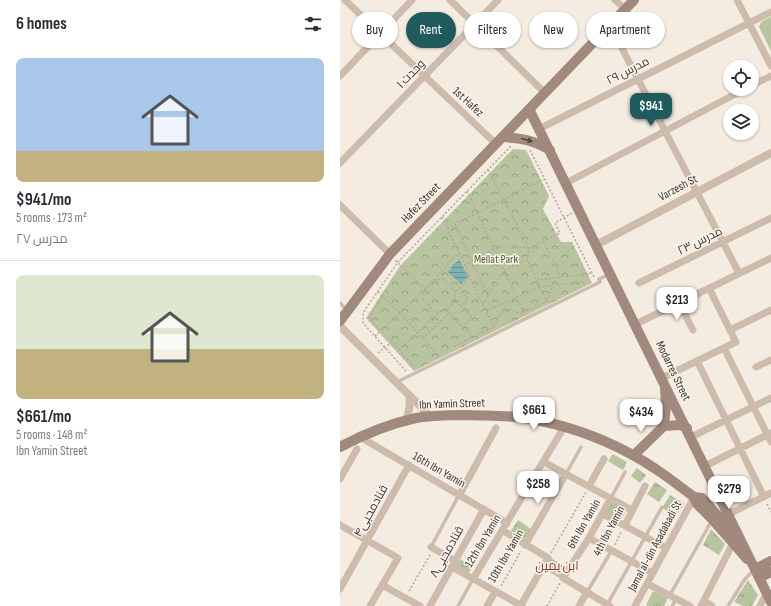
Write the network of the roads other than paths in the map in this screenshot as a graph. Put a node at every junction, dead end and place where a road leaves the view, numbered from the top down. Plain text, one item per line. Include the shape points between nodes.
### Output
1 (345, 0) edge
2 (412, 0) edge
3 (450, 0) edge
4 (498, 0) edge
5 (616, 0) edge
6 (634, 0) edge
7 (737, 0) edge
8 (625, 9) junction
9 (357, 12) edge
10 (486, 12) edge
11 (771, 12) edge
12 (464, 14) edge
13 (398, 15) edge
14 (749, 23) junction
15 (464, 34) edge
16 (367, 48) edge
17 (395, 48) edge
18 (499, 48) edge
19 (622, 48) edge
20 (771, 66) edge
21 (340, 76) edge
22 (424, 76) junction
23 (771, 76) edge
24 (638, 79) junction
25 (759, 82) edge
26 (545, 93) junction
27 (732, 96) edge
28 (529, 109) junction
29 (539, 129) junction
30 (665, 131) junction
31 (499, 141) junction
32 (550, 150) junction
33 (771, 153) edge
34 (340, 163) edge
35 (566, 183) junction
36 (697, 192) junction
37 (340, 205) edge
38 (771, 218) edge
39 (723, 242) junction
40 (596, 244) junction
41 (390, 254) junction
42 (771, 258) edge
43 (740, 273) junction
44 (611, 274) junction
45 (639, 283) dead end
46 (709, 288) junction
47 (679, 303) junction
48 (344, 307) edge
49 (771, 310) edge
50 (340, 321) edge
51 (636, 324) junction
52 (340, 326) edge
53 (693, 330) dead end
54 (730, 330) junction
55 (724, 348) junction
56 (771, 360) edge
57 (697, 361) junction
58 (756, 367) dead end
59 (662, 378) junction
60 (396, 382) junction
61 (409, 395) junction
62 (771, 398) edge
63 (754, 407) junction
64 (430, 416) junction
65 (726, 420) junction
66 (406, 421) junction
67 (664, 426) junction
68 (564, 427) junction
69 (496, 428) dead end
70 (689, 433) junction
71 (769, 434) edge
72 (360, 437) junction
73 (340, 438) edge
74 (771, 442) edge
75 (340, 447) edge
76 (581, 447) dead end
77 (740, 448) junction
78 (357, 449) dead end
79 (634, 455) junction
80 (604, 459) dead end
81 (544, 462) junction
82 (409, 465) junction
83 (705, 466) junction
84 (625, 472) dead end
85 (566, 474) junction
86 (340, 478) edge
87 (589, 486) junction
88 (645, 486) dead end
89 (771, 493) edge
90 (460, 494) junction
91 (694, 497) junction
92 (764, 497) junction
93 (611, 498) junction
94 (662, 507) dead end
95 (484, 509) junction
96 (632, 510) junction
97 (603, 514) junction
98 (728, 514) junction
99 (712, 519) junction
100 (507, 523) junction
101 (625, 525) junction
102 (340, 526) edge
103 (502, 530) junction
104 (645, 537) junction
105 (589, 538) junction
106 (367, 540) junction
107 (733, 543) junction
108 (525, 545) junction
109 (432, 548) joint
110 (666, 548) junction
111 (612, 550) junction
112 (746, 550) junction
113 (546, 561) junction
114 (631, 561) junction
115 (771, 561) edge
116 (453, 564) junction
117 (771, 572) edge
118 (653, 573) junction
119 (757, 574) junction
120 (564, 578) junction
121 (473, 580) junction
122 (648, 584) junction
123 (382, 585) junction
124 (340, 589) edge
125 (496, 592) junction
126 (587, 592) junction
127 (673, 597) junction
128 (769, 597) edge
129 (702, 604) edge
130 (518, 605) edge
131 (608, 605) edge
132 (370, 606) edge
133 (420, 606) edge
134 (430, 606) edge
135 (458, 606) edge
136 (487, 606) edge
137 (579, 606) edge
138 (635, 606) edge
139 (672, 606) edge
140 (690, 606) edge
141 (712, 606) edge
142 (728, 606) edge
143 (760, 606) edge

1 - 9 street, 1st Hafez
2 - 13 street
3 - 12 street
4 - 10 street, وحدت ۱
5 - 8 street
6 - 8 main road, Hafez Street
7 - 14 street
8 - 26 main road, Hafez Street
11 - 14 street, مدرس ۲۹
14 - 20 street
14 - 24 street, مدرس ۲۹
15 - 22 street, وحدت ۱
16 - 21 street
17 - 22 street, 1st Hafez
18 - 26 street
19 - 24 street
22 - 31 street, 1st Hafez
22 - 34 street, وحدت ۱
23 - 25 street
24 - 29 street, مدرس ۲۹
24 - 30 street
26 - 28 main road, Hafez Street
27 - 30 street
28 - 29 main road, Modarres Street
28 - 31 main road, Hafez Street
29 - 32 main road, Modarres Street
30 - 35 street
30 - 36 street
31 -> 32 main road via 519,138
31 - 41 main road, Hafez Street
32 - 35 main road, Modarres Street
33 - 36 street, Varzesh St
35 - 40 main road, Modarres Street
36 - 39 street
36 - 40 street, Varzesh St
37 - 41 street
38 - 39 street, مدرس ۲۳
39 - 43 street
39 - 45 street, مدرس ۲۳
40 - 44 main road, Modarres Street
41 - 48 main road, Hafez Street
42 - 43 street
43 - 46 street
44 - 51 main road, Modarres Street
44 - 60 lane via 599,279 600,282
46 - 47 street
46 - 54 street
47 - 51 street
47 - 53 street
48 - 50 main road, Hafez Street
49 - 54 street
51 - 59 main road, Modarres Street
52 - 60 street
54 - 55 street via 736,342
55 - 57 street
55 - 63 street
56 - 58 street
57 - 59 street
57 - 65 street
59 - 67 main road via 666,398
59 - 70 main road, Modarres Street
60 - 61 street
61 - 64 street
61 - 66 street via 410,408
62 - 63 street
63 - 65 street
63 - 71 street
64 - 66 main road, Ibn Yamin Street
64 - 68 main road, Ibn Yamin Street via 497,416 531,419
65 - 70 street
65 - 77 street
66 - 72 main road, Ibn Yamin Street
67 - 70 main road via 680,425
67 - 79 main road
68 - 79 main road, Ibn Yamin Street
68 - 81 street, 12th Ibn Yamin
69 - 90 street
70 - 83 main road, Modarres Street
71 - 74 street
71 - 77 street
72 - 73 main road
72 - 75 main road, Ibn Yamin Street
72 - 82 street, 16th Ibn Yamin
76 - 85 lane, 10th Ibn Yamin
77 - 83 street
77 - 92 street
78 - 86 street
79 - 91 main road, Ibn Yamin Street
80 - 87 street
81 - 85 street
81 - 100 street, 12th Ibn Yamin
82 - 90 street, 16th Ibn Yamin
82 - 106 street, قنادمحبی۴
83 - 98 main road, Modarres Street
84 - 93 lane, 6th Ibn Yamin
85 - 87 street
85 - 108 street, 10th Ibn Yamin
87 - 93 street
88 - 96 street, 4th Ibn Yamin
89 - 92 street
90 - 95 street, 16th Ibn Yamin
90 - 109 lane
91 - 99 main road via 697,504
91 - 110 street, Jamal al-din Asadabadi St
91 - 112 main road via 702,498
92 - 98 street
93 - 96 street
93 - 97 street, 6th Ibn Yamin
94 - 104 lane
95 - 100 street, 16th Ibn Yamin
95 - 116 street, قنادمحبی۸
96 - 101 street, 4th Ibn Yamin
97 - 101 street
97 - 105 street, 6th Ibn Yamin
98 - 112 main road, Modarres Street
99 - 107 main road
99 - 127 lane
100 - 103 street, 12th Ibn Yamin
101 - 104 street
102 - 106 street
103 - 108 street
103 - 121 street, 12th Ibn Yamin
104 - 110 street
104 - 114 lane
105 - 111 street
105 - 120 street, 6th Ibn Yamin
106 - 123 street via 398,558
106 - 124 street, قنادمحبی۴
107 - 119 main road
107 - 129 street
108 - 113 street
109 - 116 street
110 - 118 street, Jamal al-din Asadabadi St
111 - 114 street
111 - 126 lane, 4th Ibn Yamin
112 - 119 main road, Modarres Street
113 - 120 street
113 - 130 street
114 - 118 street
114 - 131 lane
115 - 119 main road
116 - 121 street
116 - 134 street, قنادمحبی۸
117 - 119 main road
118 - 122 street, Jamal al-din Asadabadi St
119 - 128 main road, Modarres Street
119 - 142 lane via 745,578
120 - 126 street
121 - 125 street
121 - 135 lane, 12th Ibn Yamin
122 - 127 street
122 - 138 street, Jamal al-din Asadabadi St
123 - 132 street
123 - 133 street
125 - 130 street
125 - 136 street, 10th Ibn Yamin
126 - 131 street
126 - 137 street, 4th Ibn Yamin
127 - 139 lane
127 - 140 street
128 - 143 street
129 - 141 street

